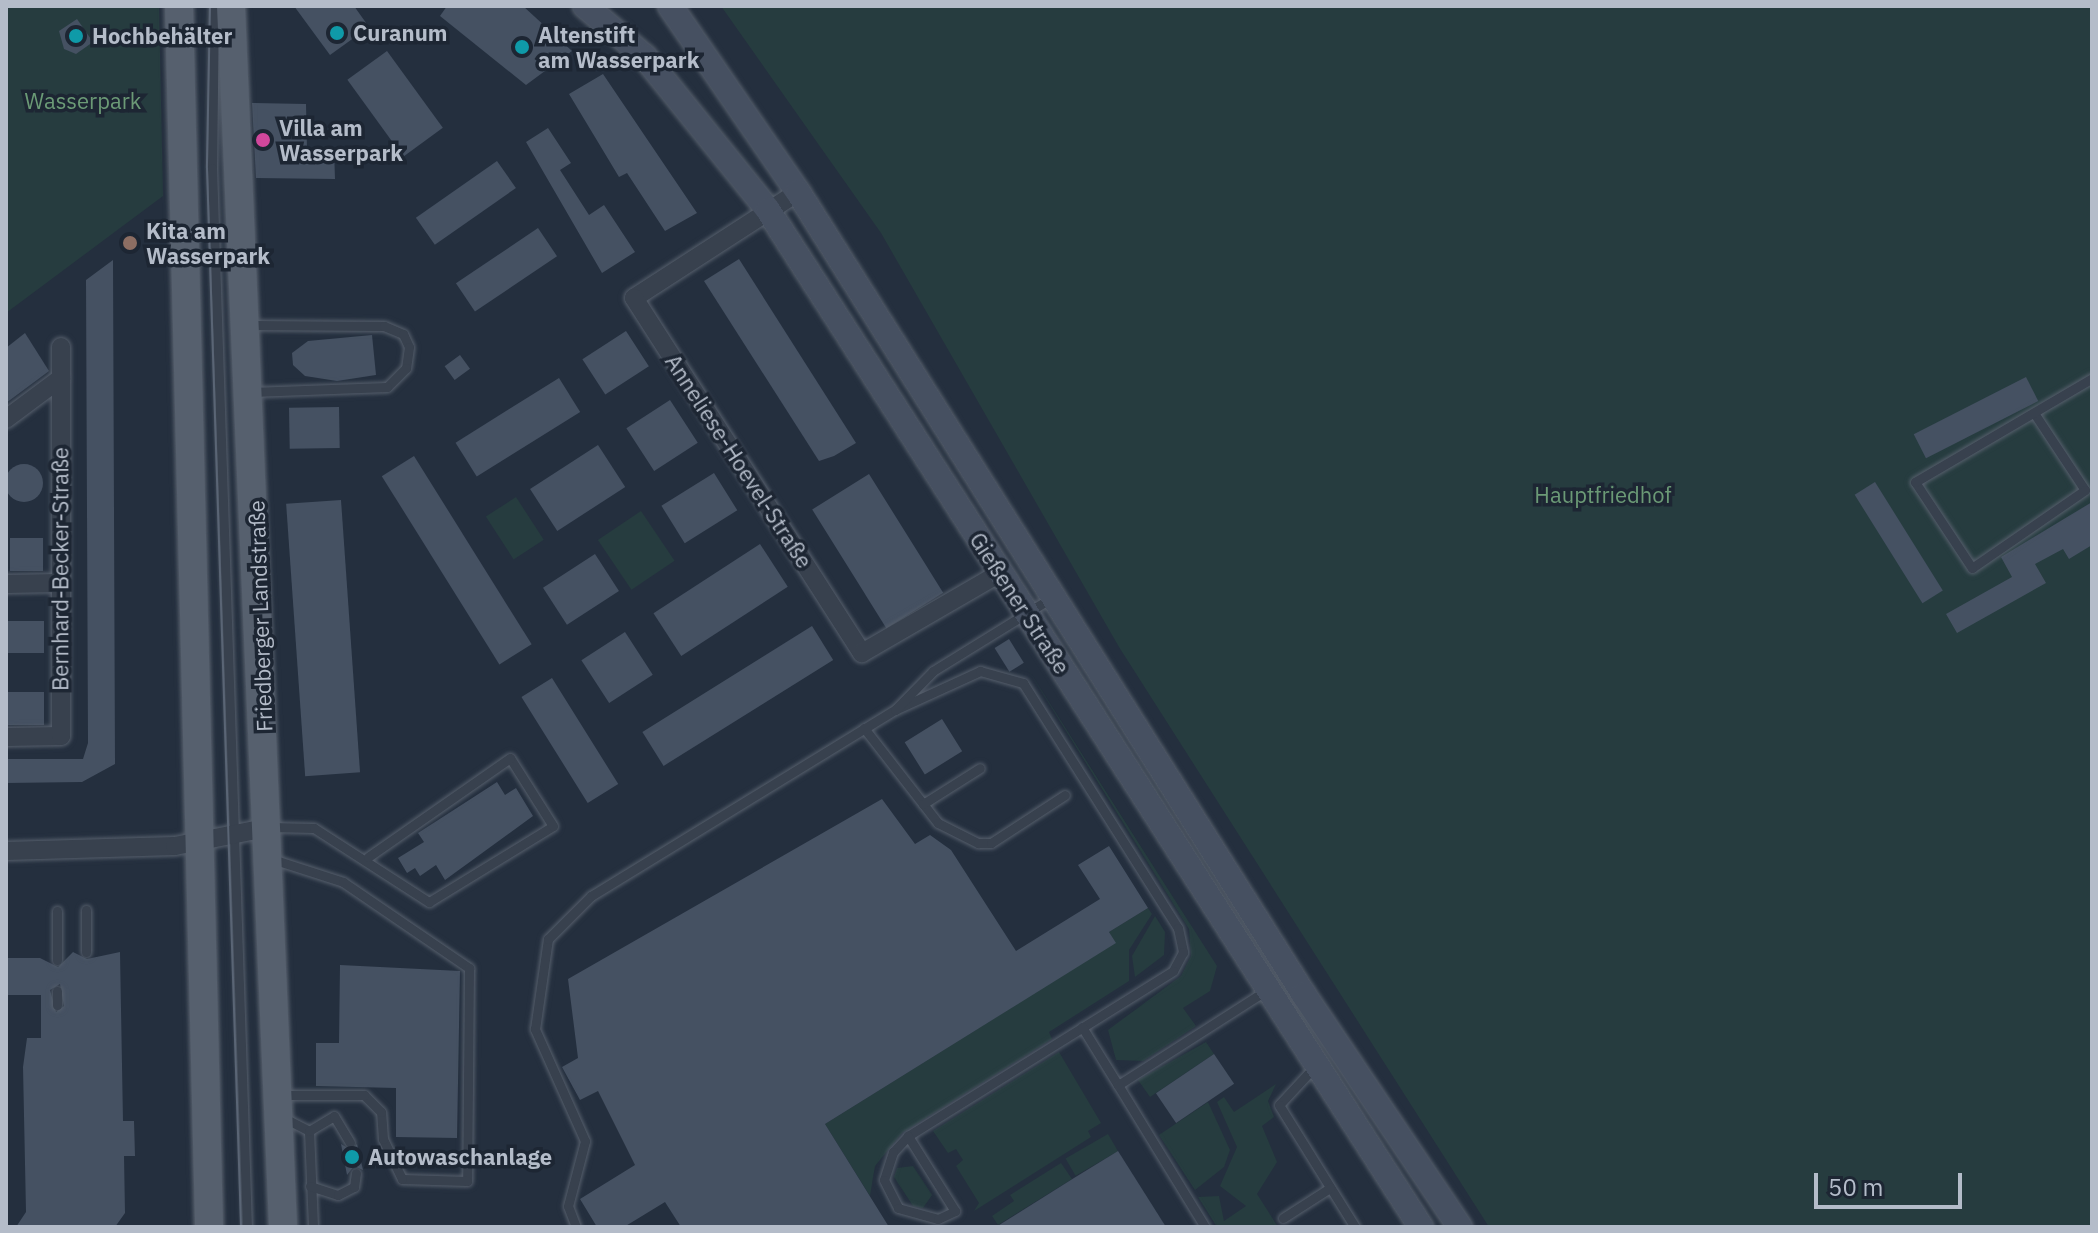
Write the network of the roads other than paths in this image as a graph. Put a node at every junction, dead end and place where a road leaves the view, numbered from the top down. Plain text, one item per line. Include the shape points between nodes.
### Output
1 (179, 6) edge
2 (214, 6) edge
3 (231, 6) edge
4 (585, 6) edge
5 (670, 6) edge
6 (798, 192) junction
7 (768, 210) junction
8 (245, 325) junction
9 (61, 347) dead end
10 (61, 378) junction
11 (2092, 378) edge
12 (251, 392) junction
13 (2034, 413) junction
14 (6, 419) edge
15 (1000, 573) junction
16 (59, 583) junction
17 (6, 584) edge
18 (1054, 596) junction
19 (1026, 613) junction
20 (895, 710) junction
21 (864, 728) junction
22 (6, 737) edge
23 (980, 768) dead end
24 (1065, 795) dead end
25 (923, 804) junction
26 (266, 828) junction
27 (234, 831) junction
28 (197, 840) junction
29 (6, 851) edge
30 (368, 857) junction
31 (269, 859) junction
32 (86, 910) dead end
33 (57, 911) dead end
34 (86, 952) dead end
35 (57, 960) dead end
36 (1290, 973) junction
37 (1267, 989) junction
38 (57, 991) dead end
39 (57, 1005) dead end
40 (1082, 1027) junction
41 (1316, 1065) junction
42 (1118, 1085) junction
43 (276, 1104) junction
44 (309, 1131) junction
45 (908, 1136) junction
46 (350, 1143) dead end
47 (356, 1173) dead end
48 (310, 1186) junction
49 (1330, 1188) junction
50 (1283, 1218) dead end
51 (209, 1227) edge
52 (247, 1227) edge
53 (283, 1227) edge
54 (313, 1227) edge
55 (576, 1227) edge
56 (1205, 1227) edge
57 (1355, 1227) edge
58 (1421, 1227) edge
59 (1460, 1227) edge

1 - 28 main road
2 - 27 lane, Friedberger Landstraße via 212,168
3 - 8 main road, Friedberger Landstraße
4 - 7 main road, Gießener Straße via 645,57
5 - 6 main road, Gießener Straße
6 - 7 street, Anneliese-Hoevel-Straße
6 - 18 main road, Gießener Straße
7 - 15 main road, Gießener Straße
7 - 15 street, Anneliese-Hoevel-Straße via 634,298 862,653
8 - 12 main road, Friedberger Landstraße
8 - 12 lane via 384,326 403,334 409,347 406,368 387,387
9 - 10 street, Bernhard-Becker-Straße
10 - 14 street
10 - 16 street, Bernhard-Becker-Straße
11 - 13 lane
12 - 26 main road, Friedberger Landstraße
13 - 13 lane via 1915,482 1972,568 2085,490
15 - 19 main road, Gießener Straße
16 - 17 street
16 - 22 street, Bernhard-Becker-Straße via 61,736
18 - 19 lane
18 - 36 main road, Gießener Straße
19 - 20 lane via 933,671
19 - 37 main road, Gießener Straße
20 - 21 lane
20 - 40 lane via 980,671 1023,683 1178,928 1183,952 1173,971
21 - 25 lane
21 - 55 lane via 591,896 548,939 535,1029 585,1141 568,1206
23 - 25 lane
24 - 25 lane via 991,843 938,823
26 - 27 street
26 - 30 lane via 314,828
26 - 31 main road, Friedberger Landstraße
27 - 28 street
27 - 52 lane, Friedberger Landstraße
28 - 29 street
28 - 51 main road
30 - 30 lane via 429,902 553,826 510,758
31 - 43 main road, Friedberger Landstraße
31 - 43 lane via 343,882 469,968 467,1181 402,1179 383,1139 381,1112 364,1095
32 - 34 lane
33 - 35 lane
36 - 37 lane
36 - 59 main road, Gießener Straße
37 - 41 main road, Gießener Straße
37 - 42 lane
38 - 39 lane
40 - 42 lane
40 - 45 lane
41 - 49 lane via 1279,1105
41 - 58 main road, Gießener Straße
42 - 56 lane
43 - 44 lane
43 - 53 main road, Friedberger Landstraße
44 - 46 lane via 334,1116
44 - 48 lane
45 - 45 lane via 955,1211 938,1219 905,1213 887,1190 886,1165
47 - 48 lane via 354,1187 338,1195
48 - 54 lane
49 - 50 lane
49 - 57 lane

